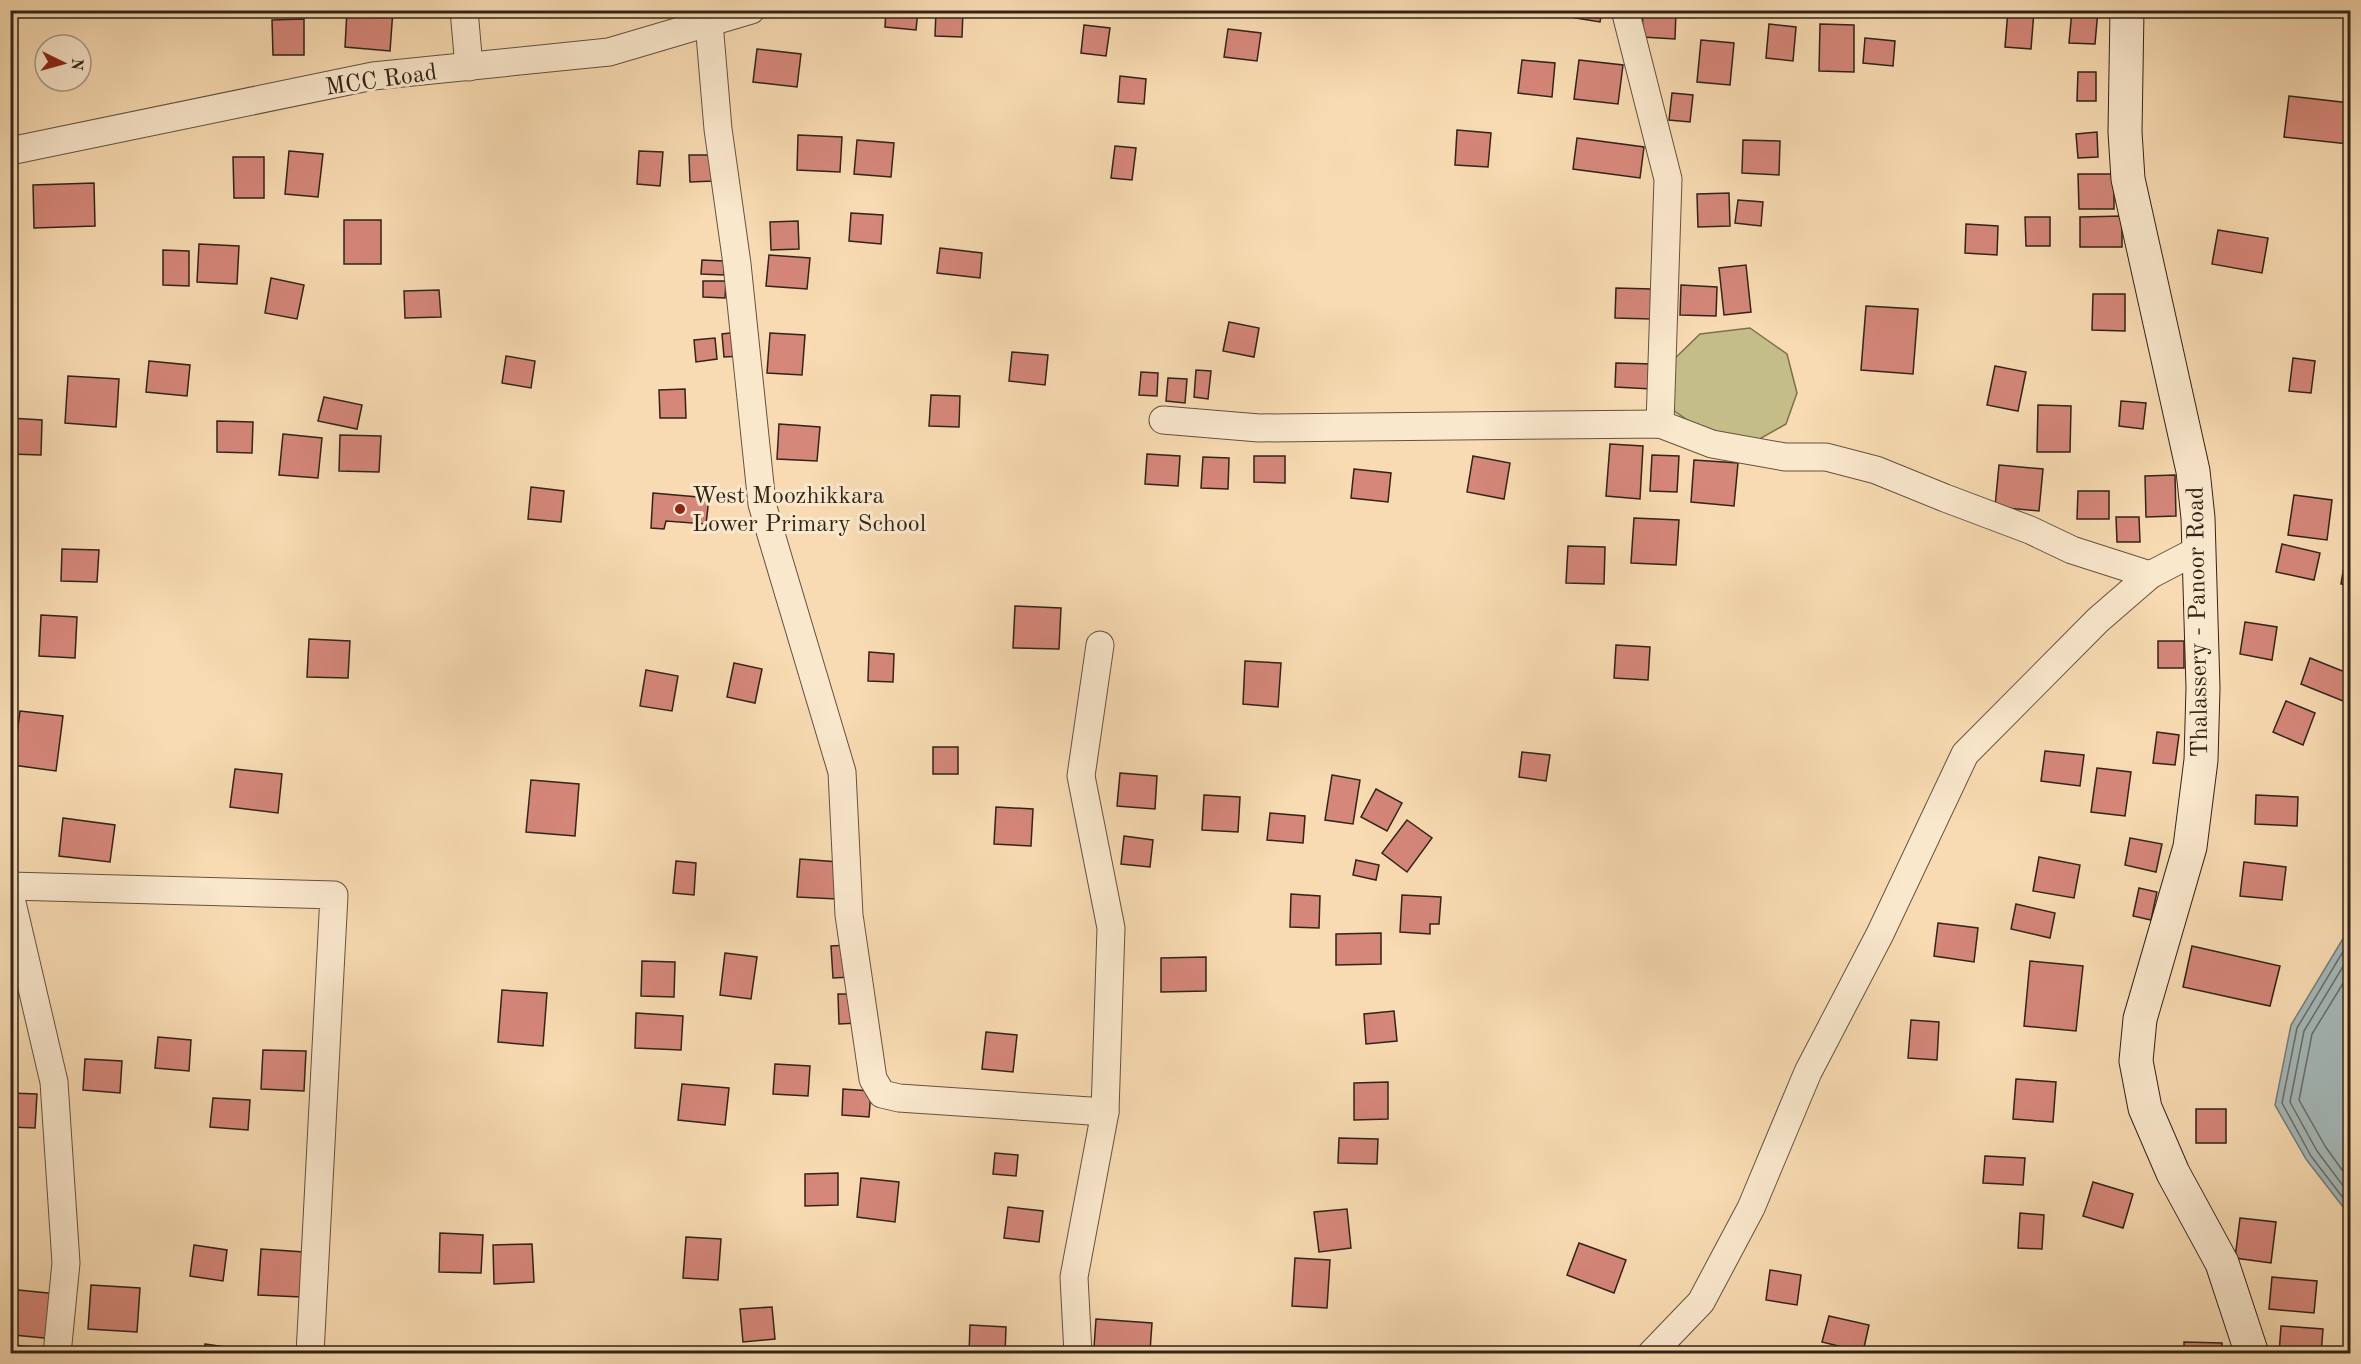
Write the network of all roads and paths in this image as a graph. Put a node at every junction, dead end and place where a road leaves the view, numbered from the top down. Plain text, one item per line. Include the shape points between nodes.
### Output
1 (464, 10) edge
2 (751, 10) edge
3 (1625, 10) edge
4 (2127, 10) edge
5 (709, 23) junction
6 (469, 67) junction
7 (10, 151) edge
8 (1163, 420) dead end
9 (1660, 424) junction
10 (2198, 550) junction
11 (2150, 575) junction
12 (1100, 645) dead end
13 (10, 886) edge
14 (10, 894) edge
15 (1105, 1112) junction
16 (57, 1353) edge
17 (310, 1353) edge
18 (1078, 1353) edge
19 (1651, 1353) edge
20 (2252, 1353) edge

1 - 6 street
2 - 5 street, MCC Road
3 - 9 street via 1668,179
4 - 10 main road, Thalassery - Panoor Road via 2128,179 2188,443
5 - 6 street, MCC Road via 609,52
5 - 15 street via 762,504 842,772 849,915 873,1079 882,1094 898,1098
6 - 7 street, MCC Road via 373,76
8 - 9 street via 1259,428
9 - 11 street via 1712,444 1785,457 1826,457 1876,470 2072,550
10 - 11 street
10 - 20 main road, Thalassery - Panoor Road via 2203,688 2201,760 2190,847 2140,1019 2136,1061 2145,1108 2173,1173 2222,1263
11 - 19 street via 2098,620 1965,754 1880,934 1808,1072 1751,1208 1701,1302
12 - 15 street via 1081,776 1111,928
13 - 17 street via 334,896
14 - 16 street via 54,1082 66,1263
15 - 18 street via 1074,1277

